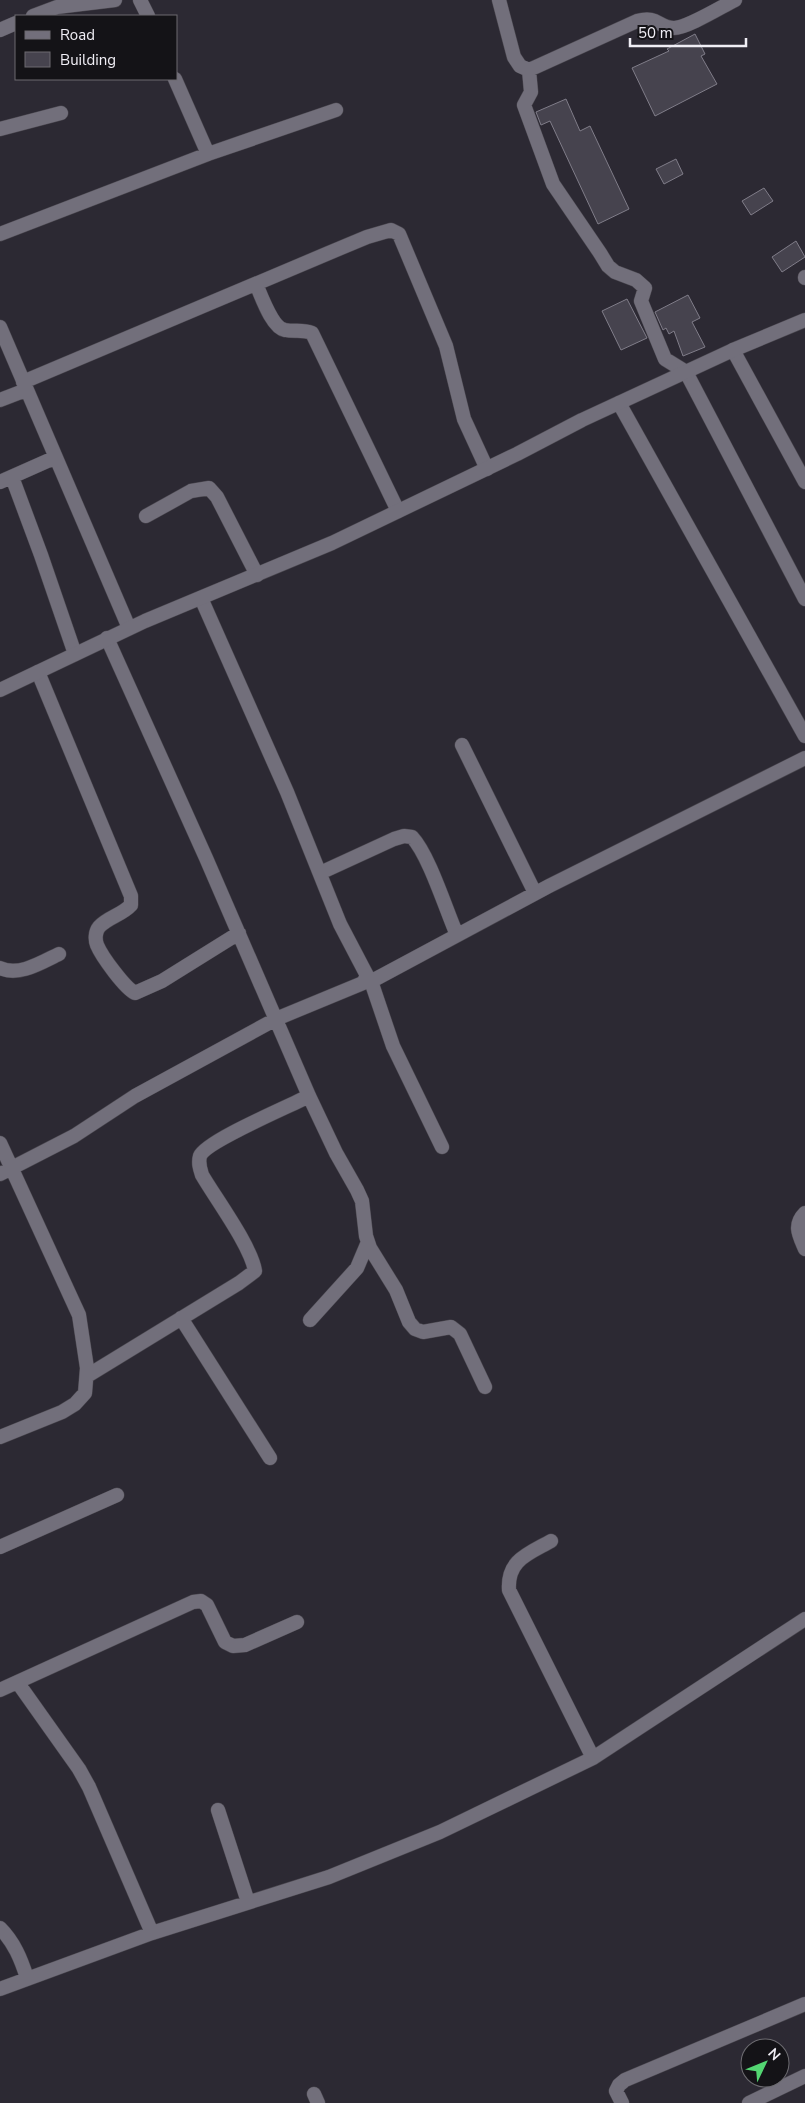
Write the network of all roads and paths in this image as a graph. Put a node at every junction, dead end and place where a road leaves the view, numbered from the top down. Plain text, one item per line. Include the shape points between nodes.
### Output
1 (115, 0) edge
2 (140, 0) edge
3 (499, 0) edge
4 (735, 0) edge
5 (36, 15) edge
6 (148, 15) edge
7 (15, 23) edge
8 (0, 30) edge
9 (529, 70) junction
10 (175, 80) edge
11 (336, 110) dead end
12 (61, 113) dead end
13 (0, 129) edge
14 (208, 154) junction
15 (0, 234) edge
16 (256, 284) junction
17 (805, 320) edge
18 (0, 327) edge
19 (733, 350) junction
20 (686, 372) junction
21 (25, 386) junction
22 (0, 400) edge
23 (619, 403) junction
24 (54, 458) junction
25 (487, 469) junction
26 (6, 480) edge
27 (805, 482) edge
28 (398, 511) junction
29 (146, 516) dead end
30 (257, 575) junction
31 (201, 598) junction
32 (805, 599) edge
33 (128, 628) junction
34 (107, 638) junction
35 (75, 654) junction
36 (38, 672) junction
37 (0, 690) edge
38 (805, 736) edge
39 (462, 745) dead end
40 (805, 758) edge
41 (320, 873) junction
42 (535, 893) junction
43 (239, 933) junction
44 (457, 935) junction
45 (59, 954) dead end
46 (0, 968) edge
47 (369, 979) junction
48 (276, 1019) junction
49 (309, 1096) junction
50 (0, 1143) edge
51 (442, 1147) dead end
52 (5, 1172) edge
53 (805, 1213) edge
54 (368, 1242) junction
55 (805, 1249) edge
56 (181, 1318) junction
57 (310, 1320) dead end
58 (87, 1376) junction
59 (485, 1387) dead end
60 (0, 1437) edge
61 (270, 1458) dead end
62 (117, 1496) dead end
63 (551, 1541) dead end
64 (0, 1546) edge
65 (805, 1619) edge
66 (297, 1622) dead end
67 (18, 1683) junction
68 (0, 1690) edge
69 (593, 1758) junction
70 (218, 1810) dead end
71 (248, 1902) junction
72 (0, 1928) edge
73 (152, 1933) junction
74 (27, 1978) junction
75 (0, 1989) edge
76 (805, 2004) edge
77 (805, 2076) edge
78 (622, 2103) edge
79 (749, 2103) edge

1 - 5 street via 57,7
2 - 6 street
3 - 9 street via 514,58
4 - 9 street via 675,29 656,20 646,18 637,21
7 - 8 street
9 - 20 street via 531,92 524,105 553,184 608,266 645,288 640,301 665,359
10 - 14 street
11 - 14 street
12 - 13 street
14 - 15 street
16 - 21 street
16 - 25 street via 380,232 391,230 399,234 446,346 464,419
16 - 28 street via 276,325 284,330 312,333
17 - 19 street
18 - 21 street
19 - 20 street
19 - 27 street
20 - 23 street
20 - 32 street
21 - 22 street
21 - 24 street
23 - 25 street
23 - 38 street
24 - 26 street
24 - 33 street
25 - 28 street
26 - 35 street via 41,555
28 - 30 street
29 - 30 street via 191,491 209,488 217,497
30 - 31 street
31 - 33 street
31 - 41 street
33 - 34 street
34 - 35 street
34 - 43 street
35 - 36 street
36 - 37 street
36 - 43 street via 131,896 131,905 125,912 100,927 96,934 97,945 128,990 140,992
39 - 42 street
40 - 42 street
41 - 44 street via 394,839 412,837
41 - 47 street via 340,924
42 - 44 street
43 - 48 street
44 - 47 street
45 - 46 street via 22,969
47 - 48 street
47 - 51 street via 393,1046
48 - 49 street
48 - 52 street via 165,1079 74,1136
49 - 54 street via 362,1201
49 - 56 street via 217,1142 200,1155 202,1175 247,1249 255,1271
50 - 52 street
52 - 58 street via 80,1315
53 - 55 street via 799,1219 798,1230
54 - 57 street via 357,1268
54 - 59 street via 396,1290 409,1322 423,1332 451,1327 460,1334
56 - 58 street
56 - 61 street
58 - 60 street via 85,1393 75,1404
62 - 64 street
63 - 69 street via 515,1565 508,1576 509,1590
65 - 69 street
66 - 67 street via 245,1645 233,1646 225,1642 207,1605 201,1601 193,1602
67 - 68 street
67 - 73 street via 89,1787
69 - 71 street via 422,1840 329,1877
70 - 71 street
71 - 73 street
72 - 74 street via 12,1943
73 - 74 street
74 - 75 street
76 - 78 street via 625,2080 616,2091
77 - 79 street

